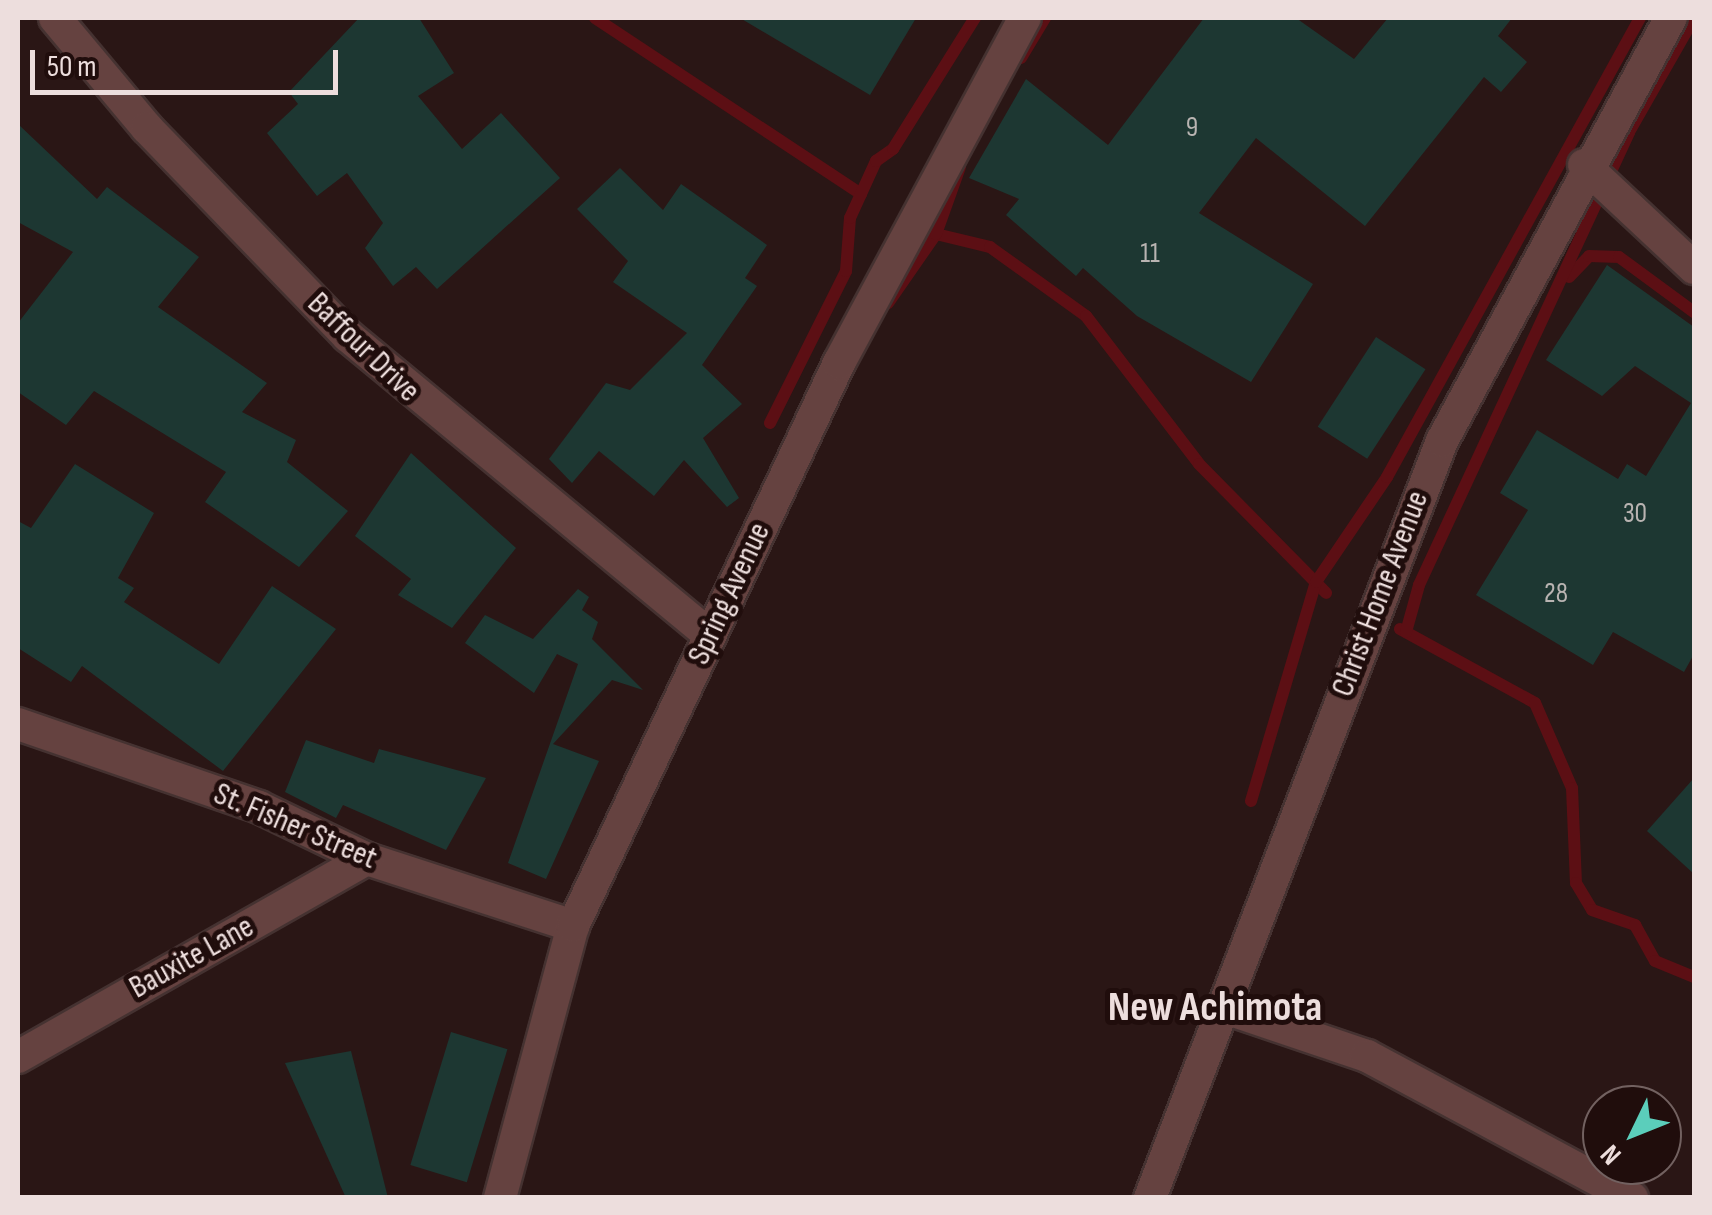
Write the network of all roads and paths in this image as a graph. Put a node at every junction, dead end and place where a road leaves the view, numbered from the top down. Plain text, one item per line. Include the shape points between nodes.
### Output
1 (55, 18) edge
2 (1024, 18) edge
3 (1671, 18) edge
4 (1584, 166) junction
5 (1694, 268) edge
6 (710, 636) junction
7 (18, 724) edge
8 (367, 860) junction
9 (574, 926) junction
10 (1222, 1007) junction
11 (18, 1057) edge
12 (500, 1198) edge
13 (1150, 1198) edge
14 (1632, 1198) edge

1 - 6 street, Baffour Drive via 147,128 348,336
2 - 6 street, Spring Avenue via 897,246
3 - 4 street, Christ Home Avenue
4 - 5 street
4 - 10 street, Christ Home Avenue via 1434,458
6 - 9 street, Spring Avenue
7 - 8 street, St. Fisher Street via 259,807
8 - 9 street, St. Fisher Street
8 - 11 street, Bauxite Lane
9 - 12 street, Spring Avenue
10 - 13 street, Christ Home Avenue
10 - 14 street via 1367,1056

